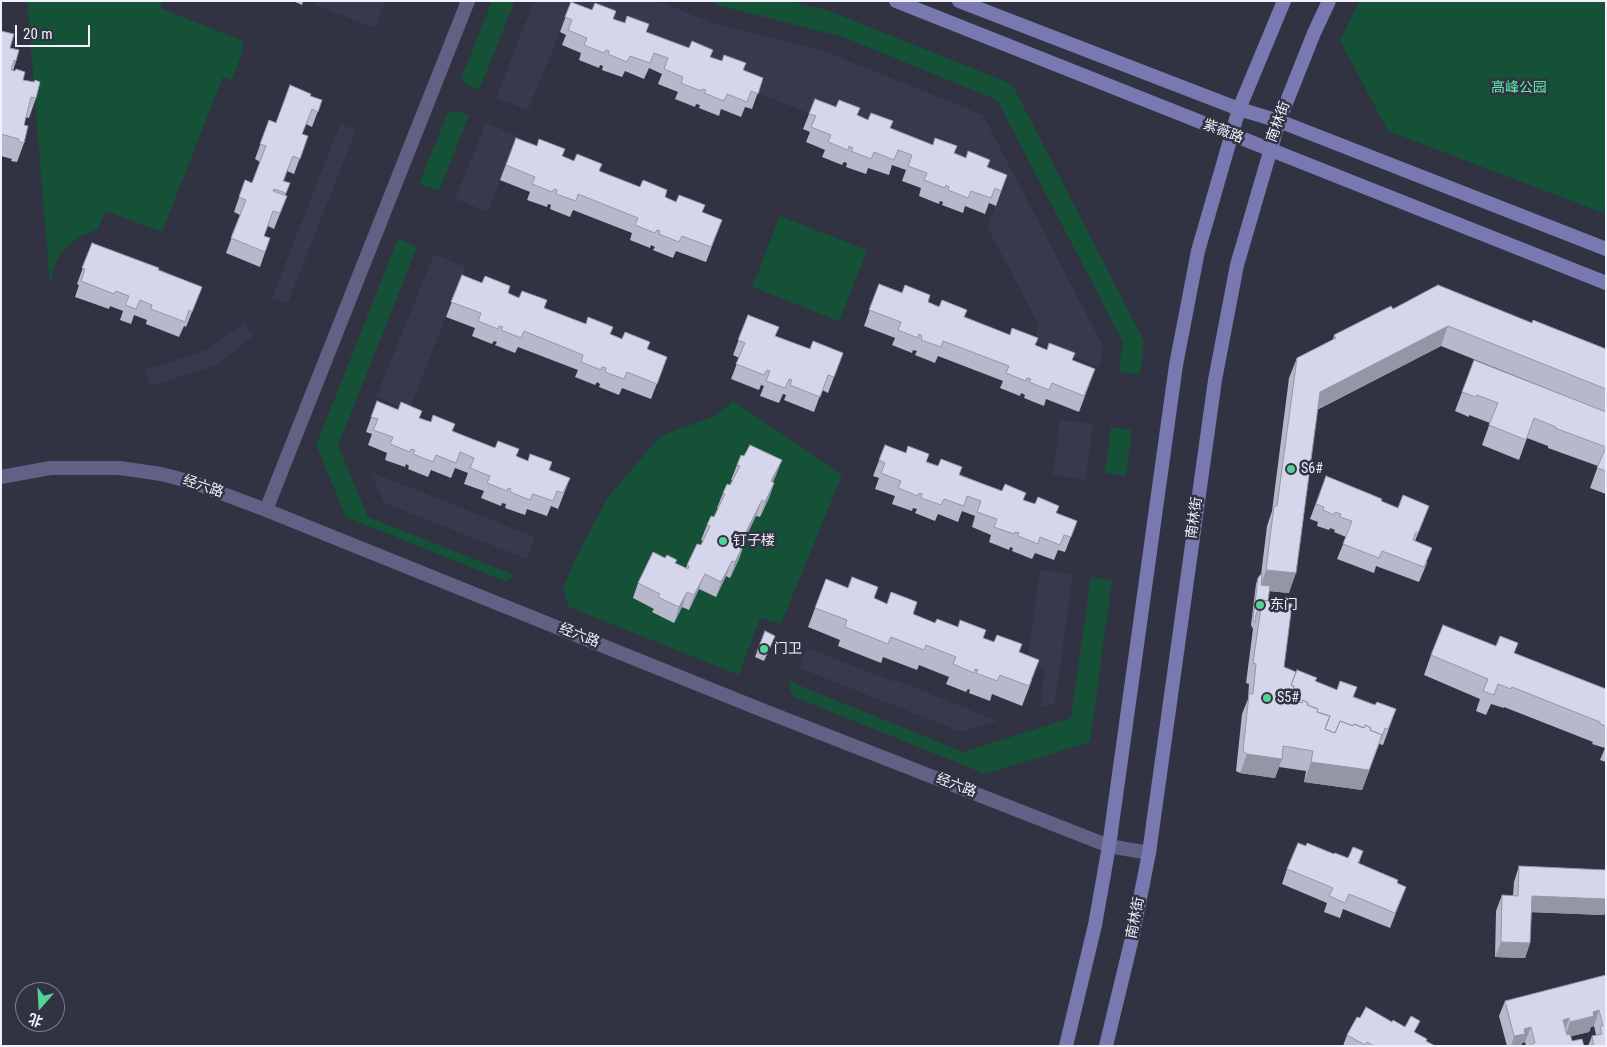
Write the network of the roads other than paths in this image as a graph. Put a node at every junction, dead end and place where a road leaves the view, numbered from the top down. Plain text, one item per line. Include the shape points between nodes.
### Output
1 (468, 1) edge
2 (896, 1) edge
3 (959, 1) edge
4 (1284, 1) edge
5 (1329, 1) edge
6 (1239, 108) junction
7 (1278, 121) junction
8 (1231, 135) junction
9 (1269, 150) junction
10 (1606, 249) edge
11 (1606, 283) edge
12 (1, 477) edge
13 (266, 510) junction
14 (1109, 846) junction
15 (1148, 853) junction
16 (1066, 1046) edge
17 (1106, 1046) edge

1 - 13 street
2 - 8 main road, 紫薇路
3 - 6 main road, 紫薇路
4 - 6 main road
5 - 7 main road, 南林街
6 - 7 main road, 紫薇路
6 - 8 main road
7 - 9 main road, 南林街
7 - 10 main road, 紫薇路
8 - 9 main road, 紫薇路
8 - 14 main road via 1198,251 1176,364
9 - 11 main road, 紫薇路
9 - 15 main road, 南林街 via 1237,265 1215,380
12 - 13 street, 经六路 via 50,468 120,468 192,482
13 - 14 street, 经六路
14 - 15 street, 经六路
14 - 16 main road via 1096,926
15 - 17 main road, 南林街 via 1133,934

